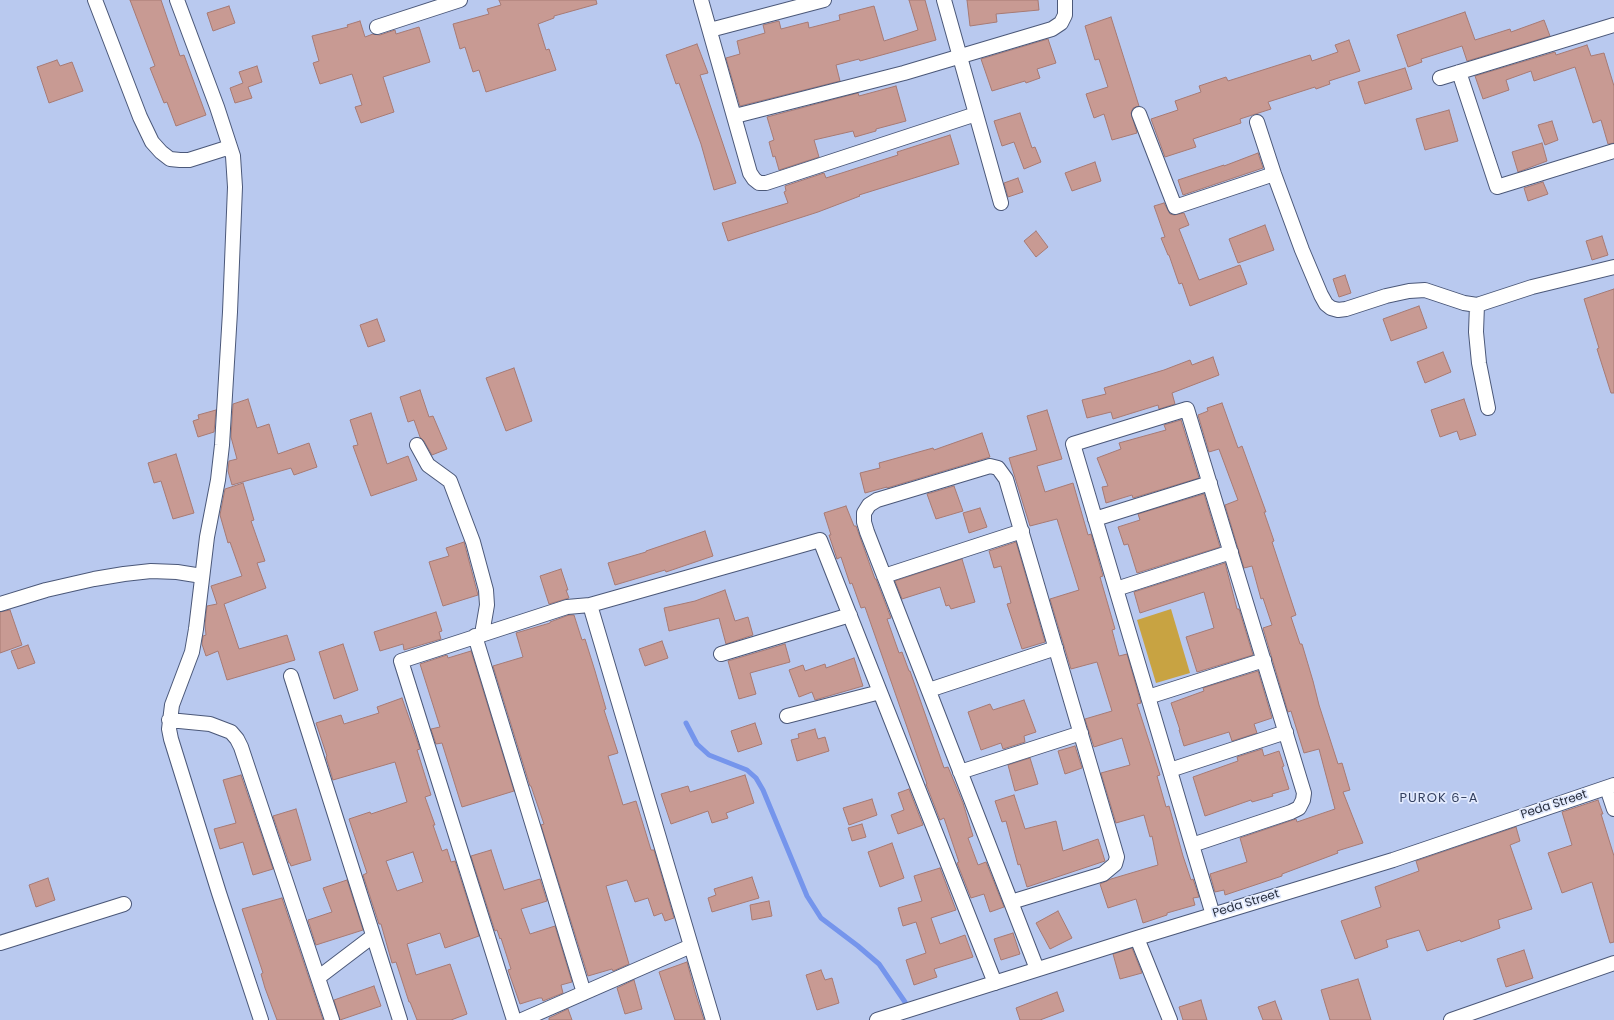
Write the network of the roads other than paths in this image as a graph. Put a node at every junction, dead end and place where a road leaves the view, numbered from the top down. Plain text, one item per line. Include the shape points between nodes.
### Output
1 (95, 0) edge
2 (177, 0) edge
3 (460, 0) edge
4 (701, 0) edge
5 (824, 0) edge
6 (944, 0) edge
7 (1065, 0) edge
8 (1614, 25) edge
9 (377, 27) dead end
10 (710, 30) junction
11 (959, 57) junction
12 (1459, 72) junction
13 (1440, 78) dead end
14 (976, 114) junction
15 (1139, 114) dead end
16 (735, 116) junction
17 (1257, 122) dead end
18 (230, 147) junction
19 (1614, 151) edge
20 (1274, 174) junction
21 (1001, 203) dead end
22 (1614, 267) edge
23 (1477, 304) junction
24 (1488, 408) dead end
25 (417, 445) dead end
26 (1210, 483) junction
27 (1095, 519) junction
28 (1022, 531) junction
29 (1231, 552) junction
30 (202, 576) junction
31 (884, 576) junction
32 (1116, 589) junction
33 (0, 604) edge
34 (590, 605) junction
35 (850, 615) junction
36 (479, 635) junction
37 (1056, 648) junction
38 (721, 654) dead end
39 (1264, 660) junction
40 (291, 676) dead end
41 (928, 690) junction
42 (880, 692) junction
43 (1148, 697) junction
44 (787, 716) dead end
45 (169, 720) junction
46 (1286, 732) junction
47 (1081, 733) junction
48 (1170, 770) junction
49 (960, 772) junction
50 (1610, 786) edge
51 (1614, 809) edge
52 (1192, 844) junction
53 (1011, 902) junction
54 (124, 904) dead end
55 (1213, 915) junction
56 (373, 936) junction
57 (1137, 938) junction
58 (0, 943) edge
59 (691, 946) junction
60 (1614, 963) edge
61 (1037, 969) junction
62 (319, 978) junction
63 (995, 983) junction
64 (584, 993) junction
65 (260, 1020) edge
66 (332, 1020) edge
67 (400, 1020) edge
68 (514, 1020) edge
69 (522, 1020) edge
70 (713, 1020) edge
71 (877, 1020) edge
72 (1170, 1020) edge
73 (1451, 1020) edge

1 - 18 street via 140,117 152,142 161,152 170,159 189,160
2 - 18 street
3 - 9 street
4 - 10 street
5 - 10 street
6 - 11 street
7 - 11 street via 1065,15 1061,23 1052,29
8 - 12 street
10 - 16 street
11 - 14 street
11 - 16 street
12 - 13 street
12 - 19 street via 1497,187
14 - 16 street via 766,183 759,183 750,173
14 - 21 street
15 - 20 street via 1175,208
17 - 20 street
18 - 30 street via 235,187 222,445
20 - 23 street via 1315,282 1326,304 1331,308 1346,310 1386,296 1426,290 1464,303
22 - 23 street via 1532,287
23 - 24 street via 1479,363
25 - 36 street via 428,465 450,481 473,542 486,590 487,605
26 - 27 street
26 - 27 street via 1187,409 1073,444
26 - 29 street
27 - 32 street
28 - 31 street
28 - 31 street via 1006,479 998,468 990,466 878,500 869,505 864,513 864,522
28 - 37 street
29 - 32 street
29 - 39 street
30 - 33 street via 151,571 124,574 46,590
30 - 45 street via 192,652
31 - 41 street
32 - 43 street
34 - 35 street via 820,540
34 - 36 street via 567,606
34 - 59 street
35 - 38 street
35 - 42 street
36 - 64 street
36 - 68 street via 401,661
37 - 41 street
37 - 47 street
39 - 43 street
39 - 46 street
40 - 56 street
41 - 49 street
42 - 44 street
42 - 63 street
43 - 48 street
45 - 62 street via 210,724 231,732 237,739
45 - 65 street via 171,739
46 - 48 street
46 - 52 street via 1304,793 1299,808
47 - 49 street
47 - 53 street via 1117,856 1115,864 1103,874
48 - 52 street
49 - 53 street
50 - 51 street
50 - 55 street, Peda Street via 1393,860
52 - 55 street
53 - 61 street
54 - 58 street
55 - 57 street, Peda Street
56 - 62 street
56 - 67 street
57 - 61 street, Peda Street
57 - 72 street
59 - 64 street
59 - 70 street
60 - 73 street
61 - 63 street, Peda Street
62 - 66 street
63 - 71 street, Peda Street
64 - 69 street

